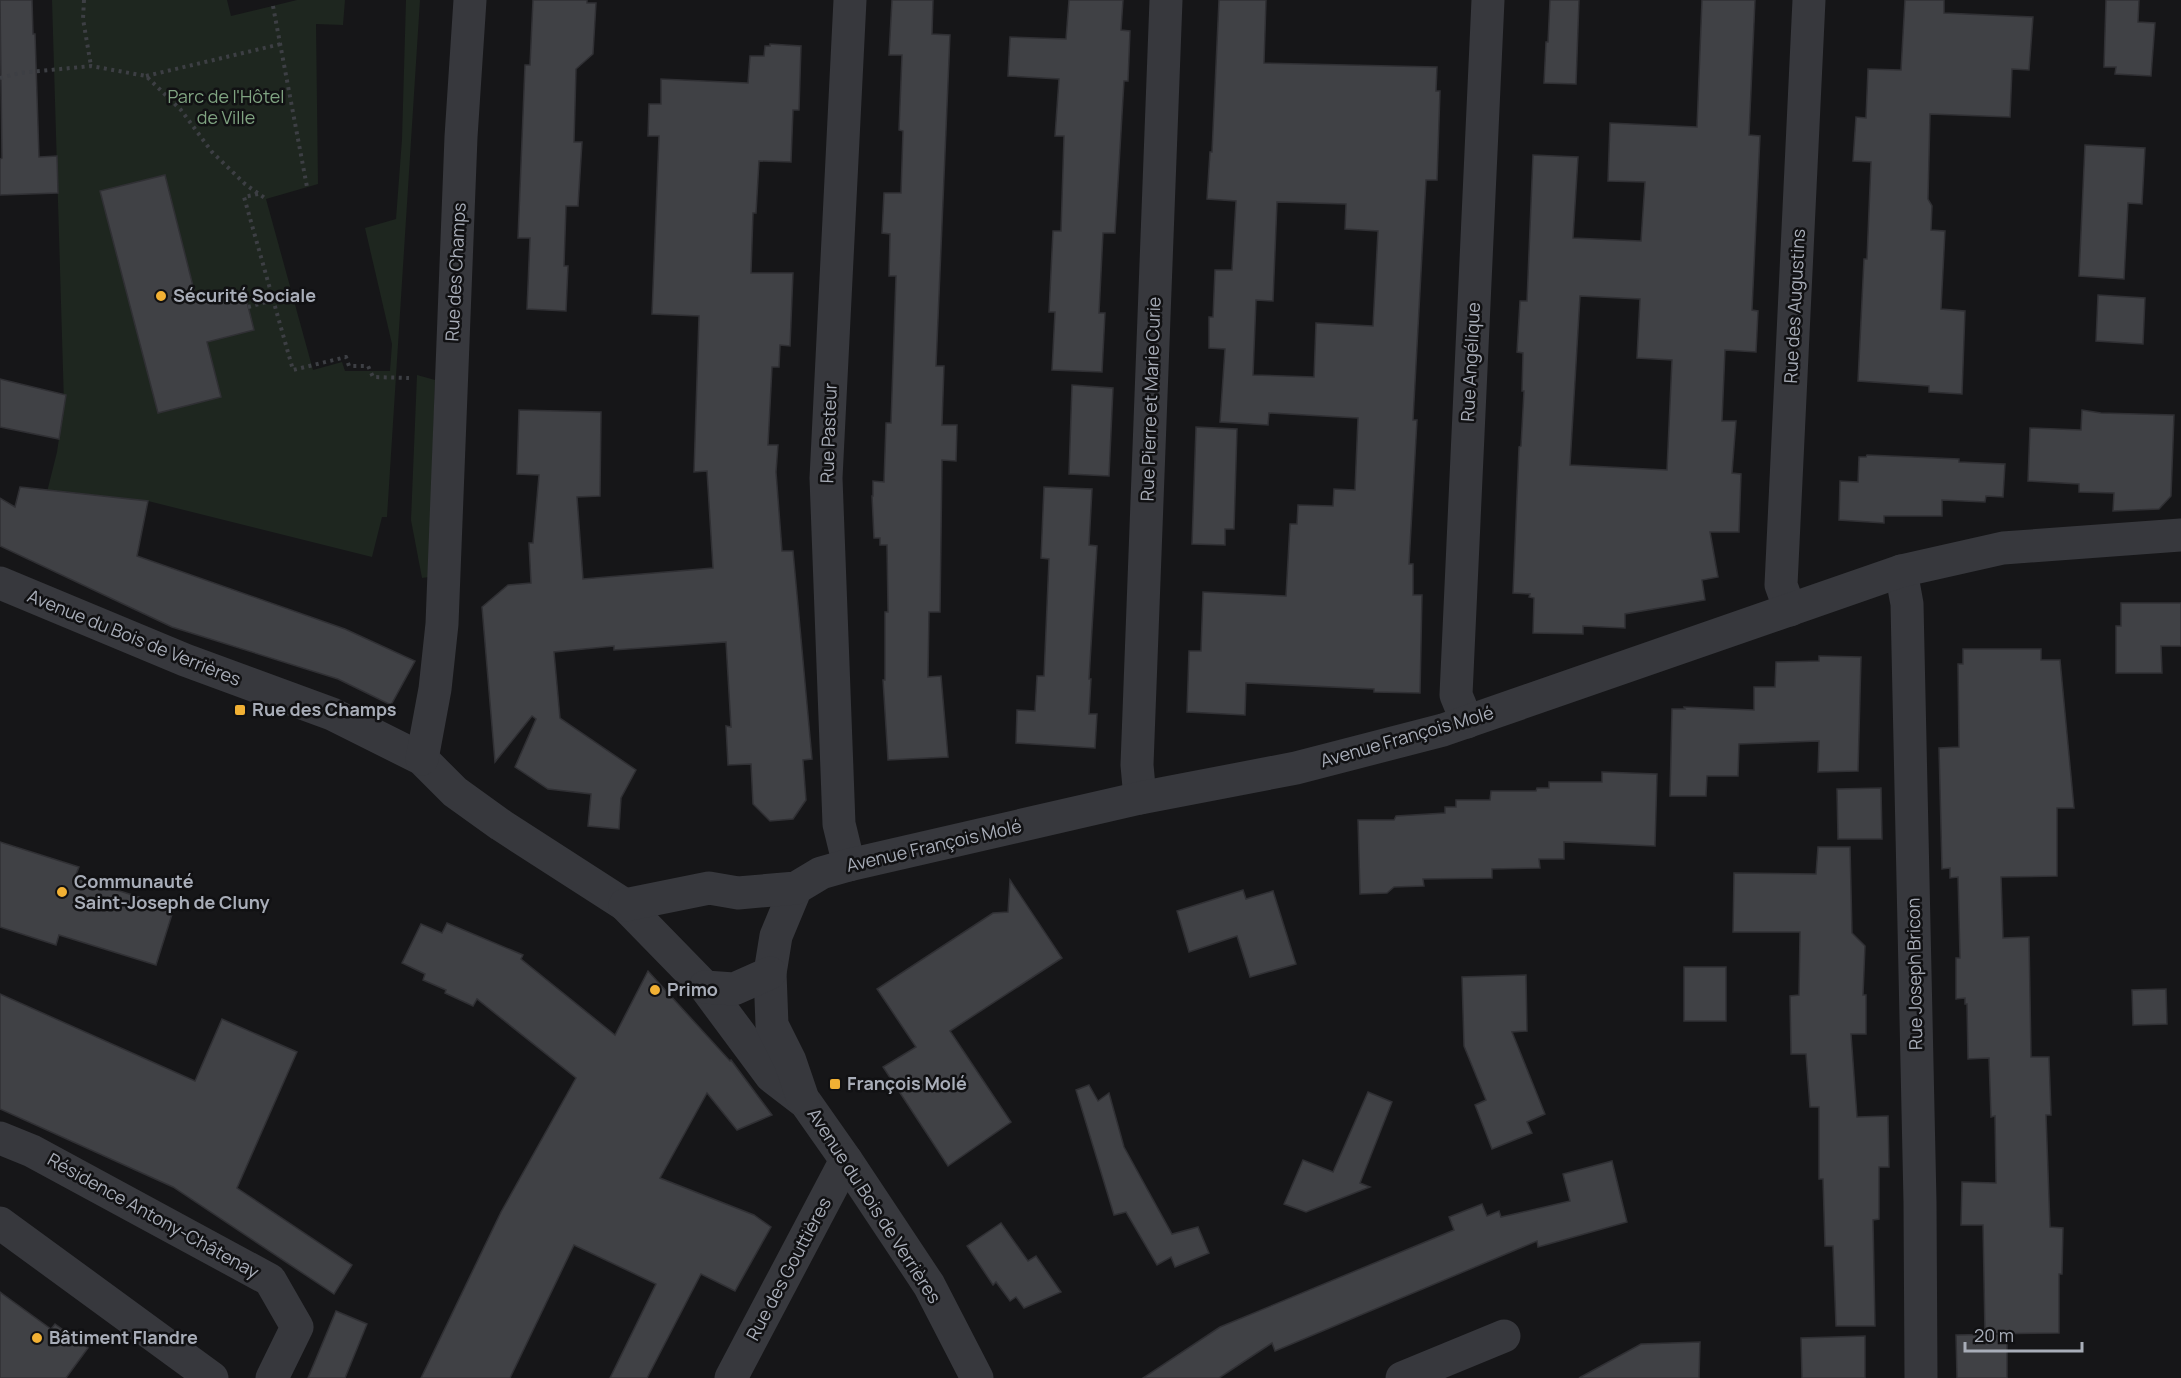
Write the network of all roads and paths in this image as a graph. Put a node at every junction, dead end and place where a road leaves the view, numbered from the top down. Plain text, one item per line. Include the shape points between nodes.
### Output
1 (84, 0) edge
2 (470, 0) edge
3 (850, 0) edge
4 (1167, 0) edge
5 (1488, 0) edge
6 (1809, 0) edge
7 (273, 6) dead end
8 (281, 44) junction
9 (91, 66) junction
10 (146, 76) junction
11 (0, 78) edge
12 (307, 187) dead end
13 (258, 194) junction
14 (266, 199) dead end
15 (292, 295) dead end
16 (272, 300) junction
17 (248, 307) dead end
18 (409, 378) dead end
19 (2181, 535) edge
20 (1901, 571) junction
21 (0, 583) edge
22 (1791, 610) junction
23 (1467, 722) junction
24 (422, 759) junction
25 (1140, 798) junction
26 (849, 865) junction
27 (796, 888) junction
28 (684, 893) junction
29 (738, 893) junction
30 (625, 905) junction
31 (776, 941) junction
32 (666, 948) junction
33 (770, 973) junction
34 (705, 987) junction
35 (803, 1099) junction
36 (0, 1138) edge
37 (846, 1160) junction
38 (0, 1224) edge
39 (1504, 1336) dead end
40 (212, 1378) edge
41 (272, 1378) edge
42 (731, 1378) edge
43 (977, 1378) edge
44 (1402, 1378) edge
45 (1920, 1378) edge

1 - 9 path
2 - 24 street, Rue des Champs via 441,624 435,689
3 - 26 street, Rue Pasteur via 826,478 838,824
4 - 25 street, Rue Pierre et Marie Curie via 1137,765
5 - 23 street, Rue Angélique via 1456,695
6 - 22 street, Rue des Augustins via 1781,585
7 - 8 path
8 - 10 path
8 - 12 path
9 - 10 path
9 - 11 path
10 - 13 path via 181,110 212,152
13 - 14 path
13 - 16 path via 243,197
15 - 16 path
16 - 17 path
16 - 18 path via 293,370 345,357 349,366 368,366 373,377
19 - 20 street, Avenue François Molé via 2002,548
20 - 22 street, Avenue François Molé
20 - 45 street, Rue Joseph Bricon via 1907,616 1920,1202
21 - 24 street, Avenue du Bois de Verrières via 185,660 332,714
22 - 23 street, Avenue François Molé
23 - 25 street, Avenue François Molé via 1296,768
24 - 30 street, Avenue du Bois de Verrières via 465,799 501,825
25 - 26 street, Avenue François Molé
26 - 27 street, Avenue François Molé via 821,873
27 - 29 street, Avenue François Molé
27 - 31 street, Avenue du Bois de Verrières
28 - 29 street, Avenue François Molé via 709,888
28 - 30 street, Avenue François Molé
28 - 32 street via 665,928
29 - 31 street via 757,911
30 - 32 street, Avenue du Bois de Verrières
31 - 33 street, Avenue du Bois de Verrières
32 - 34 street, Avenue du Bois de Verrières
33 - 34 street via 734,989
33 - 35 street, Avenue du Bois de Verrières via 772,1025
34 - 35 street, Avenue du Bois de Verrières via 771,1076
35 - 37 street, Avenue du Bois de Verrières
36 - 41 street, Résidence Antony-Châtenay via 32,1151 270,1280 297,1327
37 - 42 street, Rue des Gouttières
37 - 43 street, Avenue du Bois de Verrières via 929,1285
38 - 40 street
39 - 44 street

